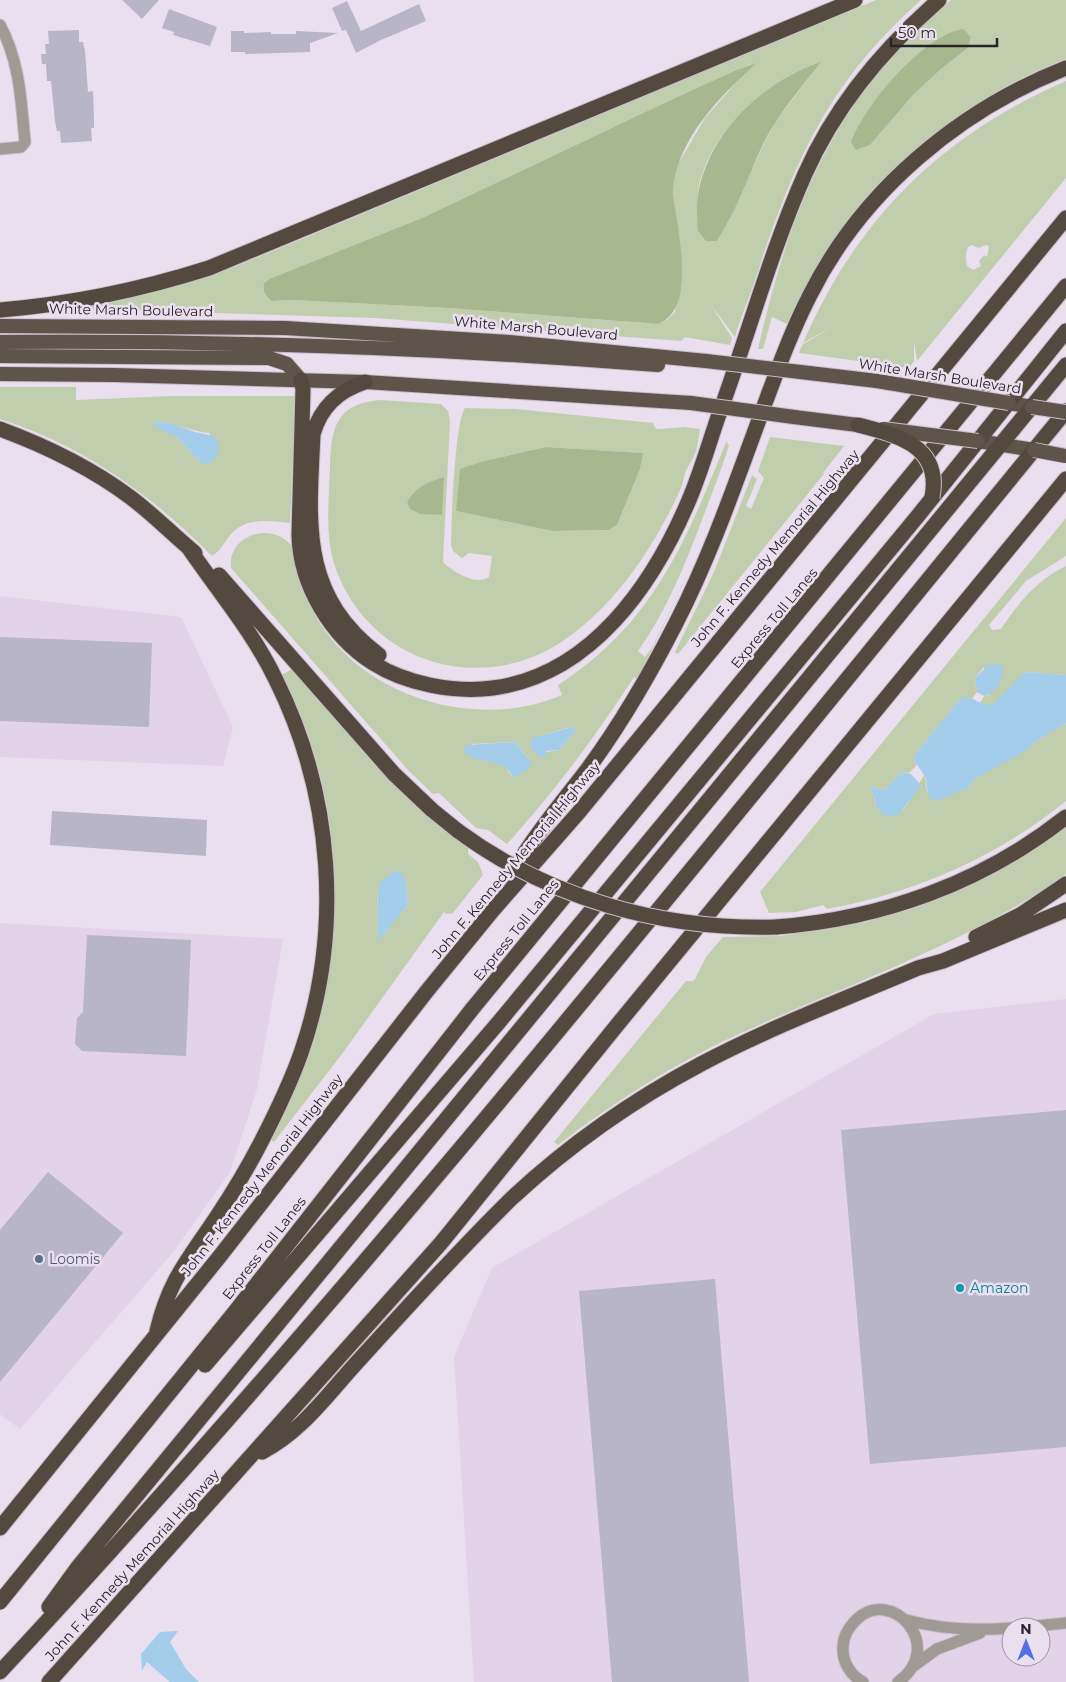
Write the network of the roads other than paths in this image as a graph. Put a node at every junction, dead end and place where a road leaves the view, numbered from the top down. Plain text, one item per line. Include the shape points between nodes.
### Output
1 (855, 0) edge
2 (939, 0) edge
3 (0, 25) edge
4 (1066, 68) edge
5 (0, 149) edge
6 (1066, 218) edge
7 (1066, 286) edge
8 (0, 310) edge
9 (0, 326) edge
10 (1066, 331) edge
11 (0, 342) edge
12 (0, 356) edge
13 (705, 364) junction
14 (1066, 365) edge
15 (0, 374) edge
16 (301, 380) junction
17 (365, 382) junction
18 (1009, 403) junction
19 (1032, 407) junction
20 (1066, 412) edge
21 (858, 425) junction
22 (0, 429) edge
23 (978, 442) junction
24 (1001, 445) junction
25 (1066, 456) edge
26 (1066, 479) edge
27 (932, 497) junction
28 (188, 547) junction
29 (427, 683) junction
30 (1066, 817) edge
31 (1066, 884) edge
32 (493, 910) junction
33 (1066, 910) edge
34 (918, 968) junction
35 (156, 1336) junction
36 (250, 1458) junction
37 (0, 1528) edge
38 (23, 1574) junction
39 (0, 1602) edge
40 (906, 1620) junction
41 (1066, 1624) edge
42 (1051, 1625) edge
43 (1001, 1629) edge
44 (986, 1630) junction
45 (29, 1641) junction
46 (915, 1665) junction
47 (0, 1672) edge
48 (49, 1682) edge
49 (863, 1682) edge
50 (898, 1682) edge

1 - 8 highway via 209,268 99,297
2 - 29 highway via 901,34 870,69 815,154 786,222 690,498 632,601 592,642 542,676 501,687 476,689
3 - 5 street via 8,39 18,75 24,142 21,148
4 - 32 highway via 996,101 938,141 892,183 839,246 811,292 789,341 700,573 676,623 631,705 527,847
6 - 32 highway, John F. Kennedy Memorial Highway via 579,812
7 - 38 highway, Express Toll Lanes via 473,1008 228,1321
9 - 13 highway, White Marsh Boulevard via 285,328 490,340
10 - 18 highway
11 - 13 highway via 182,342 439,349
12 - 16 highway via 269,358 287,364
13 - 18 highway, White Marsh Boulevard, bridge via 876,381
14 - 19 highway
15 - 16 highway
16 - 17 highway
16 - 29 highway via 299,542 315,596 335,628 363,656 388,670
17 - 21 highway, bridge via 691,403
17 - 29 highway via 335,397 316,423 309,522 312,548 328,599 353,633 404,673
18 - 19 highway, White Marsh Boulevard
18 - 23 highway
19 - 20 highway, White Marsh Boulevard, bridge
19 - 24 highway
20 - 45 highway via 439,1173 208,1442
21 - 23 highway, bridge
21 - 27 highway, bridge via 896,436 920,451 930,463 933,473
22 - 28 highway via 49,449 103,479 140,505
23 - 24 highway
23 - 27 highway
24 - 25 highway, bridge
24 - 45 highway via 78,1567
26 - 36 highway, John F. Kennedy Memorial Highway via 442,1243
27 - 38 highway via 439,1094
28 - 30 highway, bridge via 216,571 394,774 432,810 493,855 529,875 612,907 695,924 776,927 856,916 939,891 1003,860
28 - 35 highway via 256,643 295,722 309,764 321,821 327,872 326,917 313,1011 292,1076 249,1166 173,1281
31 - 34 highway via 1020,915
32 - 35 highway, John F. Kennedy Memorial Highway
33 - 34 highway
34 - 36 highway via 751,1039 701,1064 639,1100 577,1143 498,1212 300,1425
35 - 37 highway, John F. Kennedy Memorial Highway
36 - 48 highway, John F. Kennedy Memorial Highway
38 - 39 highway, Express Toll Lanes
40 - 44 street via 924,1625
40 - 46 street via 918,1641
40 - 49 street via 889,1612 870,1612 850,1626 842,1649 845,1662 851,1673
41 - 42 street
43 - 44 street
44 - 46 street via 937,1649
45 - 47 highway
46 - 50 street

